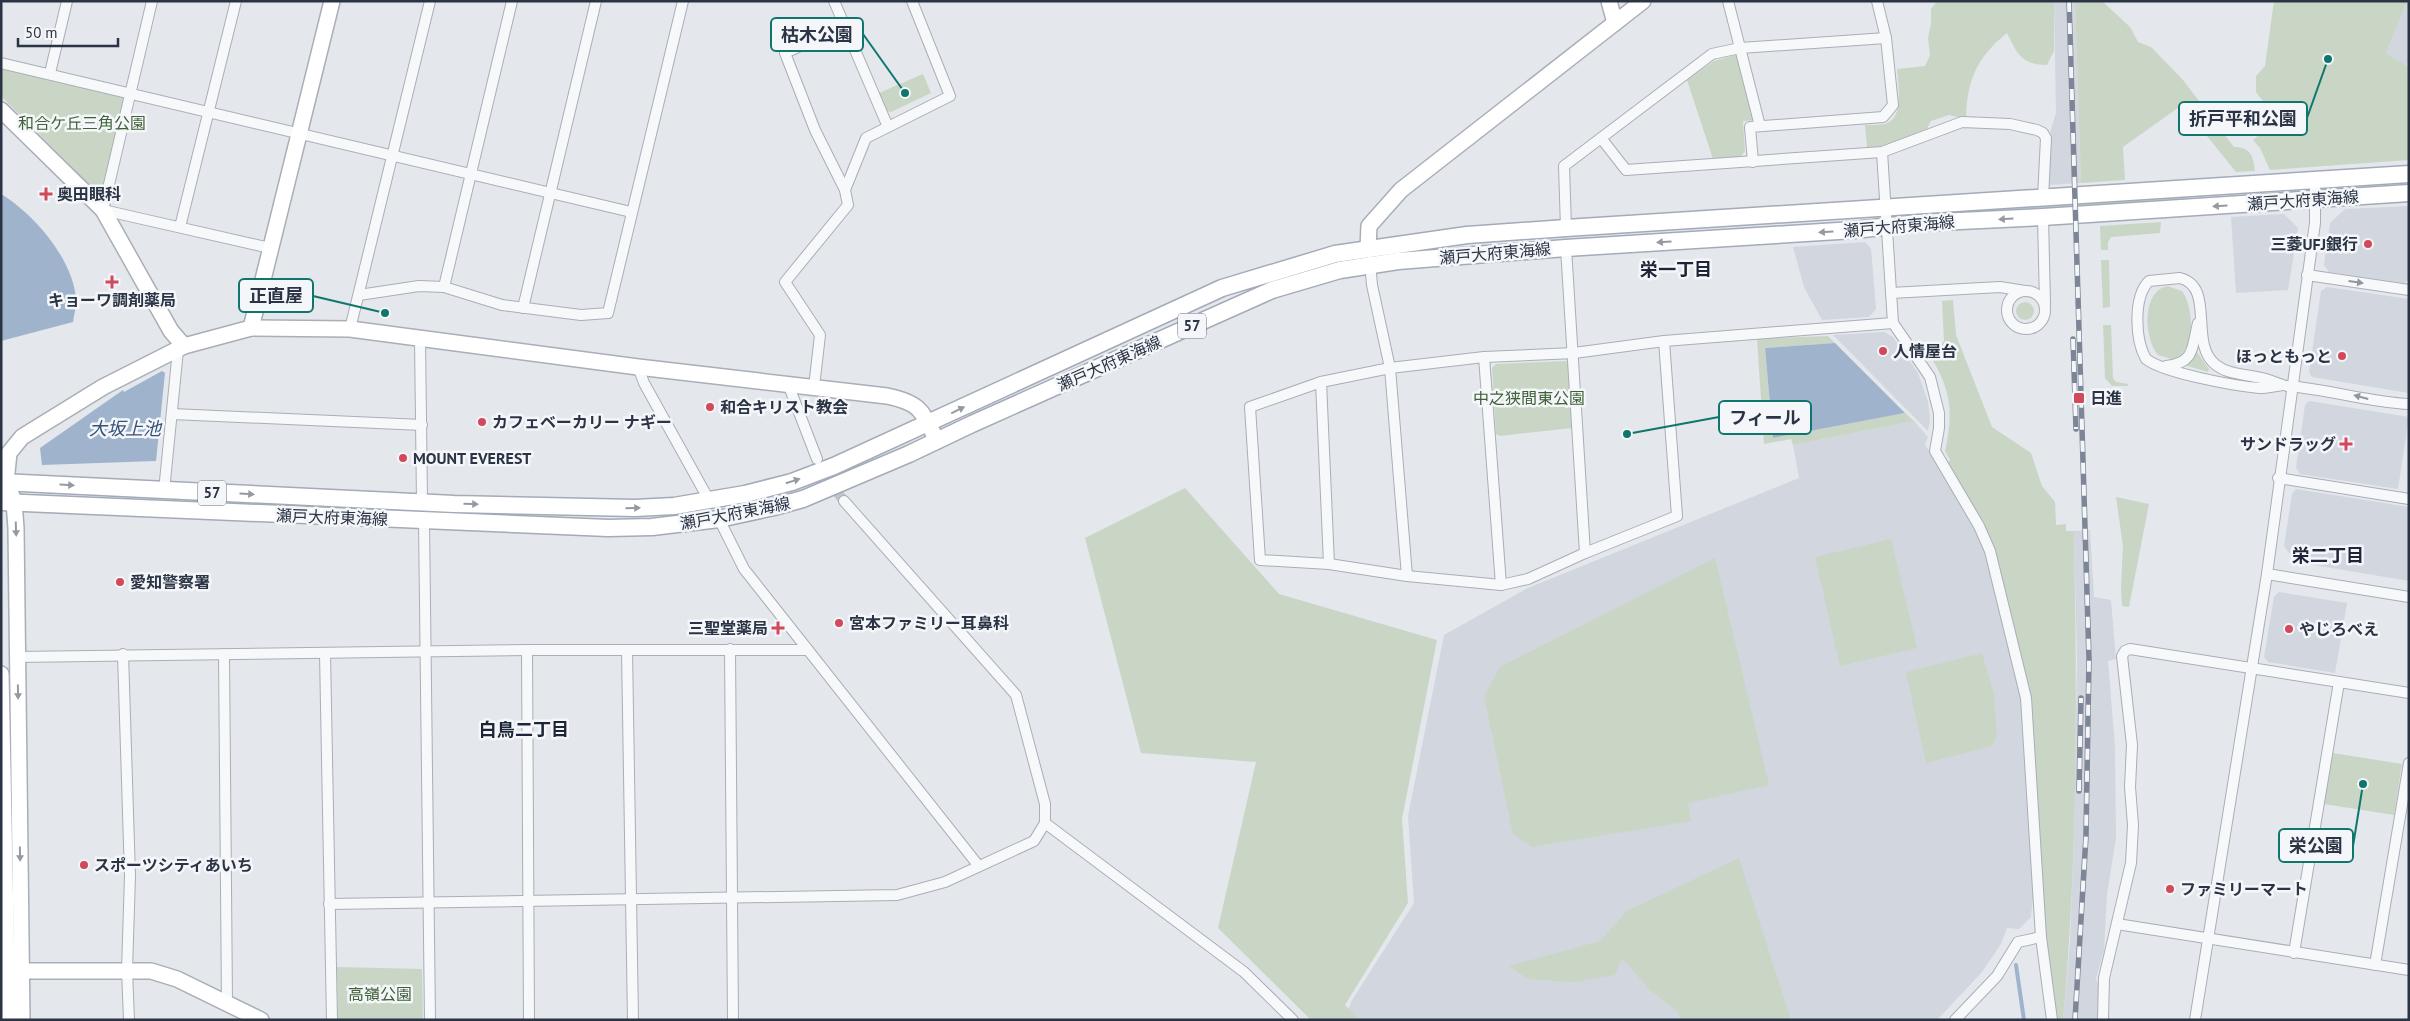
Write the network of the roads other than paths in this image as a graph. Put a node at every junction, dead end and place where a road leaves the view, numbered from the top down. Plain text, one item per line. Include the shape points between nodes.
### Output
1 (67, 1) edge
2 (152, 1) edge
3 (236, 1) edge
4 (332, 1) edge
5 (430, 1) edge
6 (512, 1) edge
7 (596, 1) edge
8 (683, 1) edge
9 (834, 1) edge
10 (912, 1) edge
11 (1610, 1) edge
12 (1643, 1) edge
13 (1728, 1) edge
14 (1877, 1) edge
15 (1615, 24) junction
16 (844, 26) junction
17 (1886, 38) junction
18 (1740, 48) junction
19 (1, 63) edge
20 (50, 73) junction
21 (130, 93) junction
22 (1, 110) edge
23 (209, 112) junction
24 (1760, 126) junction
25 (888, 128) junction
26 (300, 133) junction
27 (1601, 138) junction
28 (1882, 152) junction
29 (393, 156) junction
30 (1752, 162) junction
31 (471, 173) junction
32 (2409, 174) edge
33 (2315, 180) junction
34 (845, 190) junction
35 (2409, 193) edge
36 (550, 194) junction
37 (2043, 198) junction
38 (2316, 200) junction
39 (1886, 208) junction
40 (102, 210) junction
41 (631, 212) junction
42 (2043, 217) junction
43 (1887, 226) junction
44 (180, 227) junction
45 (1566, 228) junction
46 (270, 248) junction
47 (1368, 248) junction
48 (1566, 248) junction
49 (1370, 266) junction
50 (2307, 275) junction
51 (444, 286) junction
52 (2409, 290) edge
53 (2024, 291) junction
54 (1891, 292) junction
55 (359, 295) junction
56 (523, 308) junction
57 (2045, 309) junction
58 (2200, 312) junction
59 (1893, 323) junction
60 (251, 328) junction
61 (350, 329) junction
62 (420, 339) junction
63 (1664, 341) junction
64 (181, 348) junction
65 (1574, 353) junction
66 (1484, 357) junction
67 (2163, 366) junction
68 (638, 367) junction
69 (1390, 368) junction
70 (1321, 382) junction
71 (788, 384) junction
72 (2287, 386) junction
73 (814, 387) junction
74 (2409, 404) edge
75 (172, 414) junction
76 (929, 424) junction
77 (422, 425) junction
78 (937, 441) junction
79 (817, 459) tunnel mouth
80 (2278, 478) junction
81 (164, 490) junction
82 (5, 493) edge
83 (2409, 499) edge
84 (709, 500) junction
85 (844, 501) tunnel mouth
86 (422, 502) junction
87 (719, 519) junction
88 (424, 521) junction
89 (1585, 553) junction
90 (1330, 564) junction
91 (2267, 574) junction
92 (1407, 576) junction
93 (1501, 585) junction
94 (2409, 597) edge
95 (730, 649) junction
96 (527, 650) junction
97 (627, 650) junction
98 (808, 650) junction
99 (425, 652) junction
100 (123, 654) junction
101 (224, 654) junction
102 (325, 654) junction
103 (18, 656) junction
104 (2252, 669) junction
105 (1, 674) edge
106 (2339, 682) junction
107 (2409, 693) edge
108 (2409, 763) edge
109 (1045, 823) junction
110 (978, 865) junction
111 (732, 898) junction
112 (632, 900) junction
113 (528, 901) junction
114 (429, 902) junction
115 (329, 904) junction
116 (2117, 924) junction
117 (2041, 938) junction
118 (2209, 938) junction
119 (2294, 953) junction
120 (2375, 965) junction
121 (127, 970) junction
122 (2409, 970) edge
123 (10, 972) edge
124 (227, 1003) junction
125 (8, 1020) edge
126 (22, 1020) edge
127 (129, 1020) edge
128 (261, 1020) edge
129 (332, 1020) edge
130 (430, 1020) edge
131 (528, 1020) edge
132 (633, 1020) edge
133 (733, 1020) edge
134 (1293, 1020) edge
135 (1955, 1020) edge
136 (2052, 1020) edge
137 (2103, 1020) edge
138 (2195, 1020) edge

1 - 20 street
2 - 21 street
3 - 23 street
4 - 26 street
5 - 29 street
6 - 31 street
7 - 36 street
8 - 41 street
9 - 16 street
10 - 25 street via 950,96
11 - 15 street
12 - 15 street
13 - 18 street
14 - 17 street
15 - 47 street via 1401,190 1369,226
16 - 25 street
16 - 34 street via 785,53 815,130
17 - 18 street
17 - 24 street via 1893,105 1883,117
18 - 24 street
18 - 27 street via 1712,54
19 - 20 street
20 - 21 street
21 - 23 street
21 - 40 street
22 - 40 street
23 - 26 street
23 - 44 street
24 - 30 street via 1750,127
25 - 34 street via 866,138
26 - 29 street
26 - 46 street
27 - 30 street via 1626,170
27 - 45 street via 1564,166
28 - 30 street
28 - 37 street via 1962,122 2010,124 2037,130 2046,138
28 - 39 street
29 - 31 street
29 - 55 street
31 - 36 street
31 - 51 street
32 - 33 main road, 瀬戸大府東海線 / 57
33 - 37 main road, 瀬戸大府東海線 / 57
33 - 38 street
34 - 73 street via 848,205 785,282 820,335
35 - 38 main road, 瀬戸大府東海線 / 57
36 - 41 street
36 - 56 street
37 - 39 main road, 瀬戸大府東海線 / 57
38 -> 42 main road, 瀬戸大府東海線 / 57
38 - 50 street
39 - 43 street
39 - 45 main road, 瀬戸大府東海線 / 57
40 - 44 street
40 - 64 street
41 - 56 street via 608,312 581,315
42 -> 43 main road, 瀬戸大府東海線 / 57
42 - 57 street
43 -> 48 main road, 瀬戸大府東海線 / 57
43 - 54 street
44 - 46 street
45 - 47 main road, 瀬戸大府東海線 / 57 via 1467,235
46 - 60 street
47 - 49 street
76 -> 47 main road, 瀬戸大府東海線 / 57 via 1222,288 1301,263
48 - 49 main road, 瀬戸大府東海線 / 57
48 - 65 street
49 - 69 street
49 - 78 main road, 瀬戸大府東海線 / 57 via 1340,270 1272,290
50 -> 52 street
50 - 72 street
51 - 55 street via 419,286
51 - 56 street via 502,306
53 - 54 street via 2000,287
53 - 57 street via 2036,294
53 - 57 street via 2013,295 2007,305 2010,323 2021,329 2033,329 2042,321
54 - 59 street
55 - 61 street
58 - 67 street via 2193,349 2180,362
58 - 67 street via 2195,288 2185,279 2154,279 2142,288 2138,306 2140,347 2146,359
58 - 72 street via 2204,344 2216,365
59 - 63 street
59 - 117 street via 1930,377 1939,414 1935,451 1990,550 2026,698
60 - 61 street
60 - 64 street
61 - 62 street
62 - 68 street
62 - 77 street
63 - 65 street
63 - 89 street via 1677,516
64 - 75 street
64 - 82 street via 103,387 22,437 9,453
65 - 66 street
65 - 89 street
66 - 69 street
66 - 93 street
67 - 72 street via 2261,388
68 - 71 street
68 - 84 street
69 - 70 street
69 - 92 street
70 - 90 street
70 - 90 street via 1250,406 1260,560
71 - 73 street
71 - 79 street
74 -> 72 street
72 - 80 street
73 - 76 street via 904,400 918,408
75 - 77 street
75 - 81 street
76 - 78 street
84 -> 76 main road, 瀬戸大府東海線 / 57 via 792,482
77 - 86 street
78 - 87 main road, 瀬戸大府東海線 / 57 via 803,499
80 - 83 street
80 - 91 street
82 -> 81 main road, 瀬戸大府東海線 / 57
81 -> 86 main road, 瀬戸大府東海線 / 57
82 - 88 main road, 瀬戸大府東海線 / 57
82 -> 103 street
86 -> 84 main road, 瀬戸大府東海線 / 57 via 635,508
85 - 109 street via 1016,695 1045,804
87 - 88 main road, 瀬戸大府東海線 / 57 via 652,527 608,528
87 - 98 street via 744,568
88 - 99 street
89 - 93 street via 1528,579
90 - 92 street
91 - 94 street
91 - 104 street
92 - 93 street
95 - 97 street
95 - 98 street
95 - 111 street
96 - 97 street
96 - 99 street
96 - 113 street
97 - 112 street
98 - 110 street
99 - 102 street
99 - 114 street
100 - 101 street
100 - 103 street
100 - 121 street via 130,876
101 - 102 street
101 - 124 street
102 - 115 street
103 -> 123 street
104 - 106 street
104 - 116 street via 2130,649 2123,653 2132,745 2130,787 2133,825 2130,863
104 - 118 street
105 - 123 street
106 - 107 street
106 - 119 street
108 - 120 street
109 - 110 street via 1034,841
109 - 134 street via 1244,972
110 - 111 street via 931,887 897,895
111 - 112 street
111 - 133 street
112 - 113 street
112 - 132 street
113 - 114 street
113 - 131 street
114 - 115 street
114 - 130 street
115 - 129 street
116 - 118 street
116 - 137 street via 2104,978
117 - 135 street via 2018,942 1997,976
117 - 136 street
118 - 119 street
118 - 138 street
119 - 120 street
120 - 122 street
121 - 123 street
121 - 124 street via 165,974
121 - 127 street
123 - 125 street
123 - 126 street
124 - 128 street

